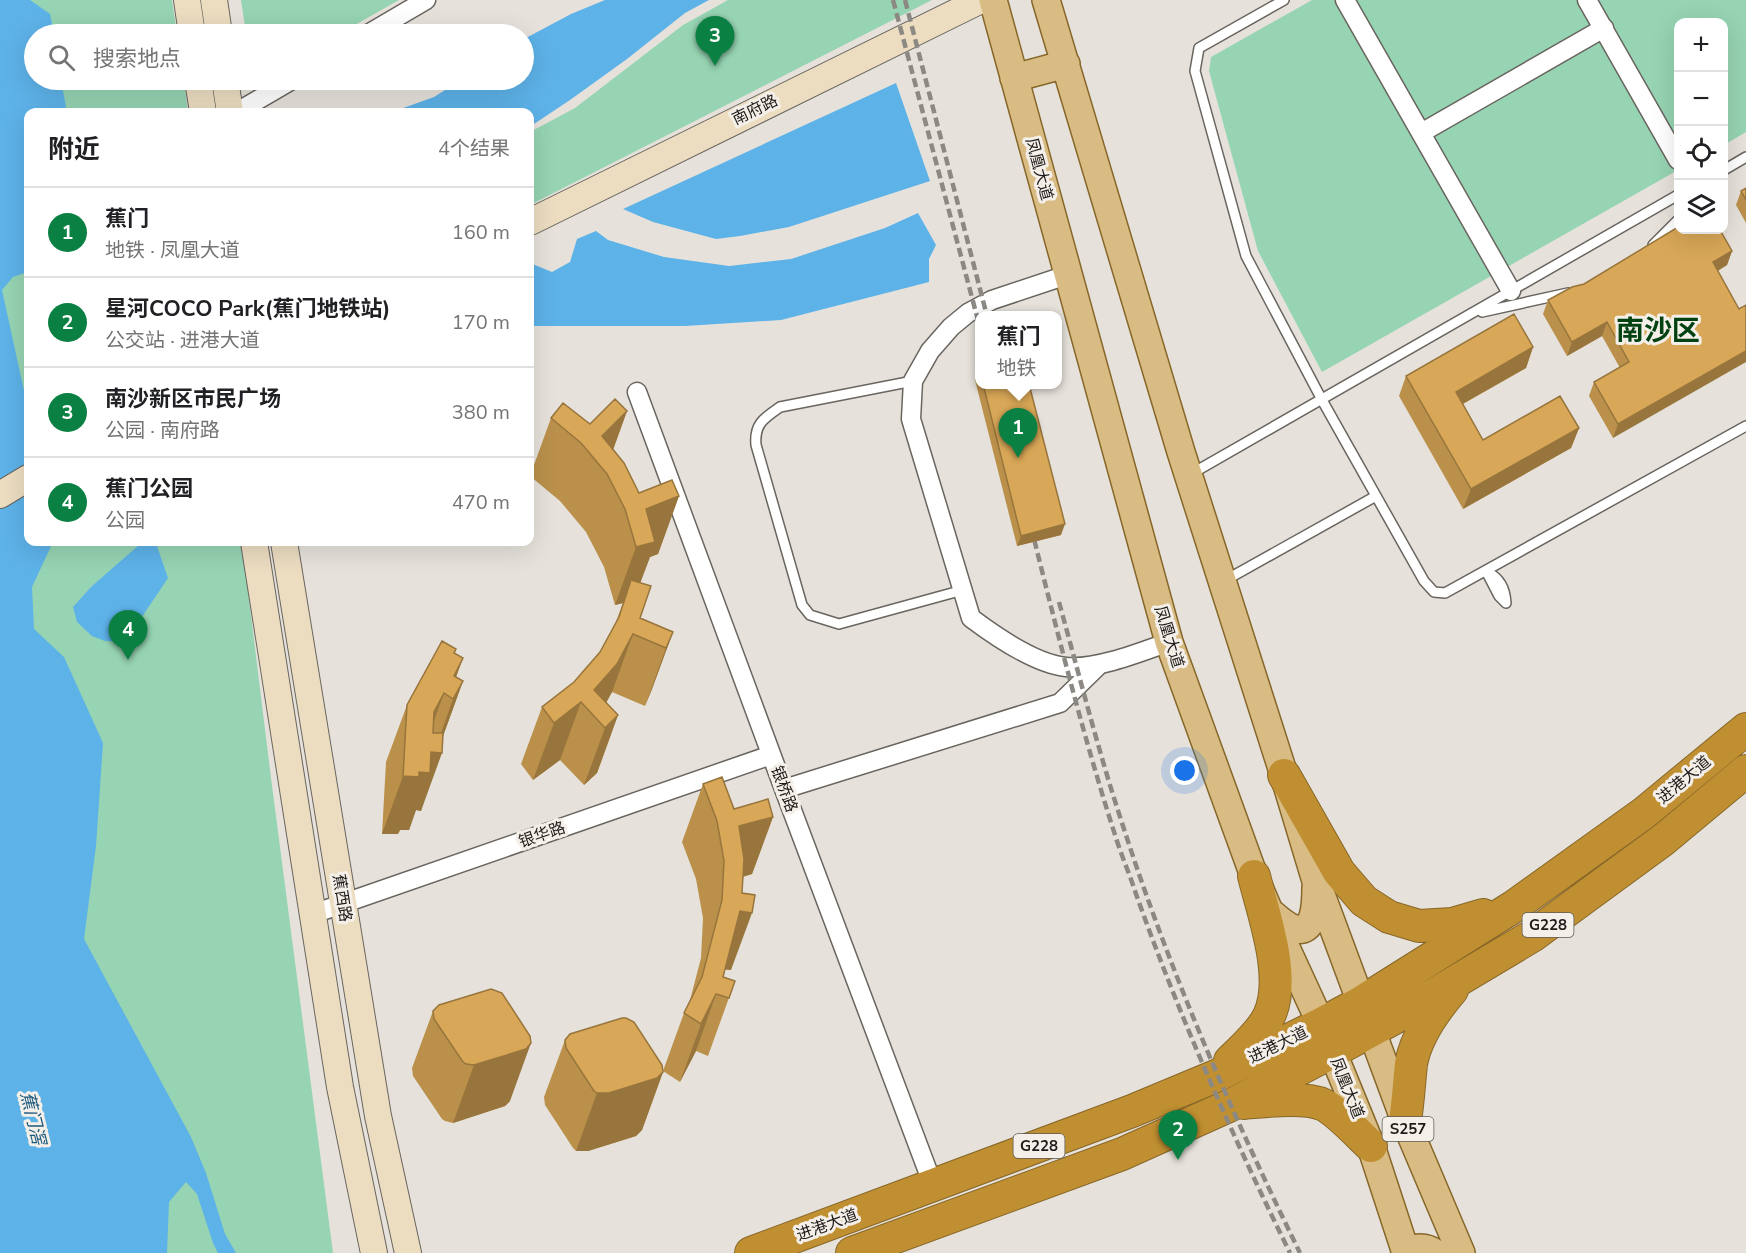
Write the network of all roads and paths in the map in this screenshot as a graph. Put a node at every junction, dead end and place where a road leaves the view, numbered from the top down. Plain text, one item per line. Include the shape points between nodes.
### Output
1 (187, 0) edge
2 (214, 0) edge
3 (426, 0) edge
4 (981, 0) edge
5 (993, 0) edge
6 (1046, 0) edge
7 (1284, 0) edge
8 (1345, 0) edge
9 (1587, 0) edge
10 (191, 24) edge
11 (218, 24) edge
12 (385, 24) edge
13 (1604, 28) junction
14 (1066, 64) junction
15 (1014, 78) junction
16 (200, 90) edge
17 (227, 90) edge
18 (275, 90) edge
19 (202, 108) edge
20 (229, 108) edge
21 (244, 108) edge
22 (1421, 133) junction
23 (1674, 153) edge
24 (1746, 157) edge
25 (1728, 167) edge
26 (1674, 197) edge
27 (534, 220) edge
28 (1674, 224) edge
29 (1647, 249) edge
30 (1067, 275) junction
31 (1511, 291) junction
32 (1575, 292) edge
33 (1471, 314) junction
34 (913, 381) junction
35 (637, 392) dead end
36 (1322, 400) junction
37 (1746, 426) edge
38 (1189, 476) junction
39 (24, 480) edge
40 (0, 495) edge
41 (1376, 496) junction
42 (24, 499) edge
43 (0, 514) edge
44 (255, 546) edge
45 (285, 546) edge
46 (1222, 582) junction
47 (963, 590) junction
48 (1169, 642) junction
49 (1100, 665) junction
50 (1746, 729) edge
51 (771, 755) junction
52 (1746, 771) edge
53 (1284, 776) junction
54 (784, 789) junction
55 (1254, 876) junction
56 (1316, 881) junction
57 (343, 904) junction
58 (1513, 907) junction
59 (1269, 911) junction
60 (313, 914) junction
61 (1471, 934) junction
62 (1489, 962) junction
63 (1461, 979) junction
64 (1360, 1003) junction
65 (1321, 1024) junction
66 (1370, 1032) junction
67 (1332, 1052) junction
68 (1216, 1076) junction
69 (1231, 1105) junction
70 (1405, 1121) junction
71 (1371, 1146) junction
72 (933, 1185) junction
73 (374, 1253) edge
74 (408, 1253) edge
75 (752, 1253) edge
76 (852, 1253) edge
77 (1405, 1253) edge
78 (1435, 1253) edge
79 (1461, 1253) edge

1 - 10 street
2 - 11 street
3 - 12 street
4 - 27 street, 南府路
5 - 15 main road, 凤凰大道
6 - 14 main road
7 - 36 lane via 1199,48 1196,71 1246,256
8 - 22 street
9 - 13 street
13 - 22 street
13 - 23 street
14 - 15 main road
14 - 38 main road
15 - 30 main road, 凤凰大道
16 - 19 street
17 - 20 street
18 - 21 street
22 - 31 street
24 - 25 lane
26 - 31 lane
28 - 29 lane
30 - 34 street via 992,300 968,313 930,351
30 - 48 main road, 凤凰大道
31 - 33 lane
32 - 33 lane
33 - 36 lane
34 - 47 street via 911,419
34 - 47 lane via 780,407 760,424 755,433 756,445 802,605 810,615 839,624
35 - 51 street, 银桥路
36 - 38 lane
36 - 41 lane
37 - 41 lane via 1445,593 1434,592 1424,581
38 - 46 main road
39 - 40 street
41 - 46 lane
42 - 43 street
44 - 60 street, 蕉西路
45 - 57 street, 蕉西路
46 - 53 main road
47 - 49 street via 972,618 996,636 1039,659 1065,667
48 - 49 street
48 - 55 main road, 凤凰大道
49 - 54 street via 1060,703
50 - 58 highway, 进港大道 / G228 via 1644,813
51 - 54 street, 银桥路
51 - 57 street, 银华路
52 - 62 highway, 进港大道 / G228 via 1663,840 1532,936
53 - 56 main road
53 - 58 highway via 1339,872 1364,901 1389,918 1419,926 1452,924
54 - 72 street, 银桥路
55 - 59 main road, 凤凰大道
55 - 68 highway via 1276,967 1276,991 1269,1016 1255,1036
56 - 59 main road via 1316,905 1308,926 1294,929
56 - 64 main road
57 - 60 street, 银华路
57 - 74 street, 蕉西路 via 378,1116
58 - 61 highway, 进港大道 / G228
59 - 65 main road, 凤凰大道
60 - 73 street, 蕉西路 via 339,1087
61 - 62 highway via 1468,942 1473,956
61 - 64 highway, 进港大道 / G228
62 - 63 highway, 进港大道 / G228
63 - 66 highway, 进港大道 / G228
63 - 70 highway via 1434,1011 1419,1039
64 - 65 highway, 进港大道 / G228
64 - 66 main road, S257
65 - 67 main road, 凤凰大道 / S257
65 - 68 highway, 进港大道 / G228
66 - 67 highway, 进港大道 / G228
66 - 70 main road, S257
67 - 69 highway, 进港大道 / G228
67 - 71 main road, 凤凰大道 / S257
68 - 72 highway, 进港大道 / G228
69 - 71 highway via 1280,1100 1324,1105
69 - 76 highway, 进港大道 / G228 via 1122,1154
70 - 79 main road, S257
71 - 77 main road, 凤凰大道 / S257
72 - 75 highway, 进港大道 / G228
77 - 78 main road via 1424,1247

